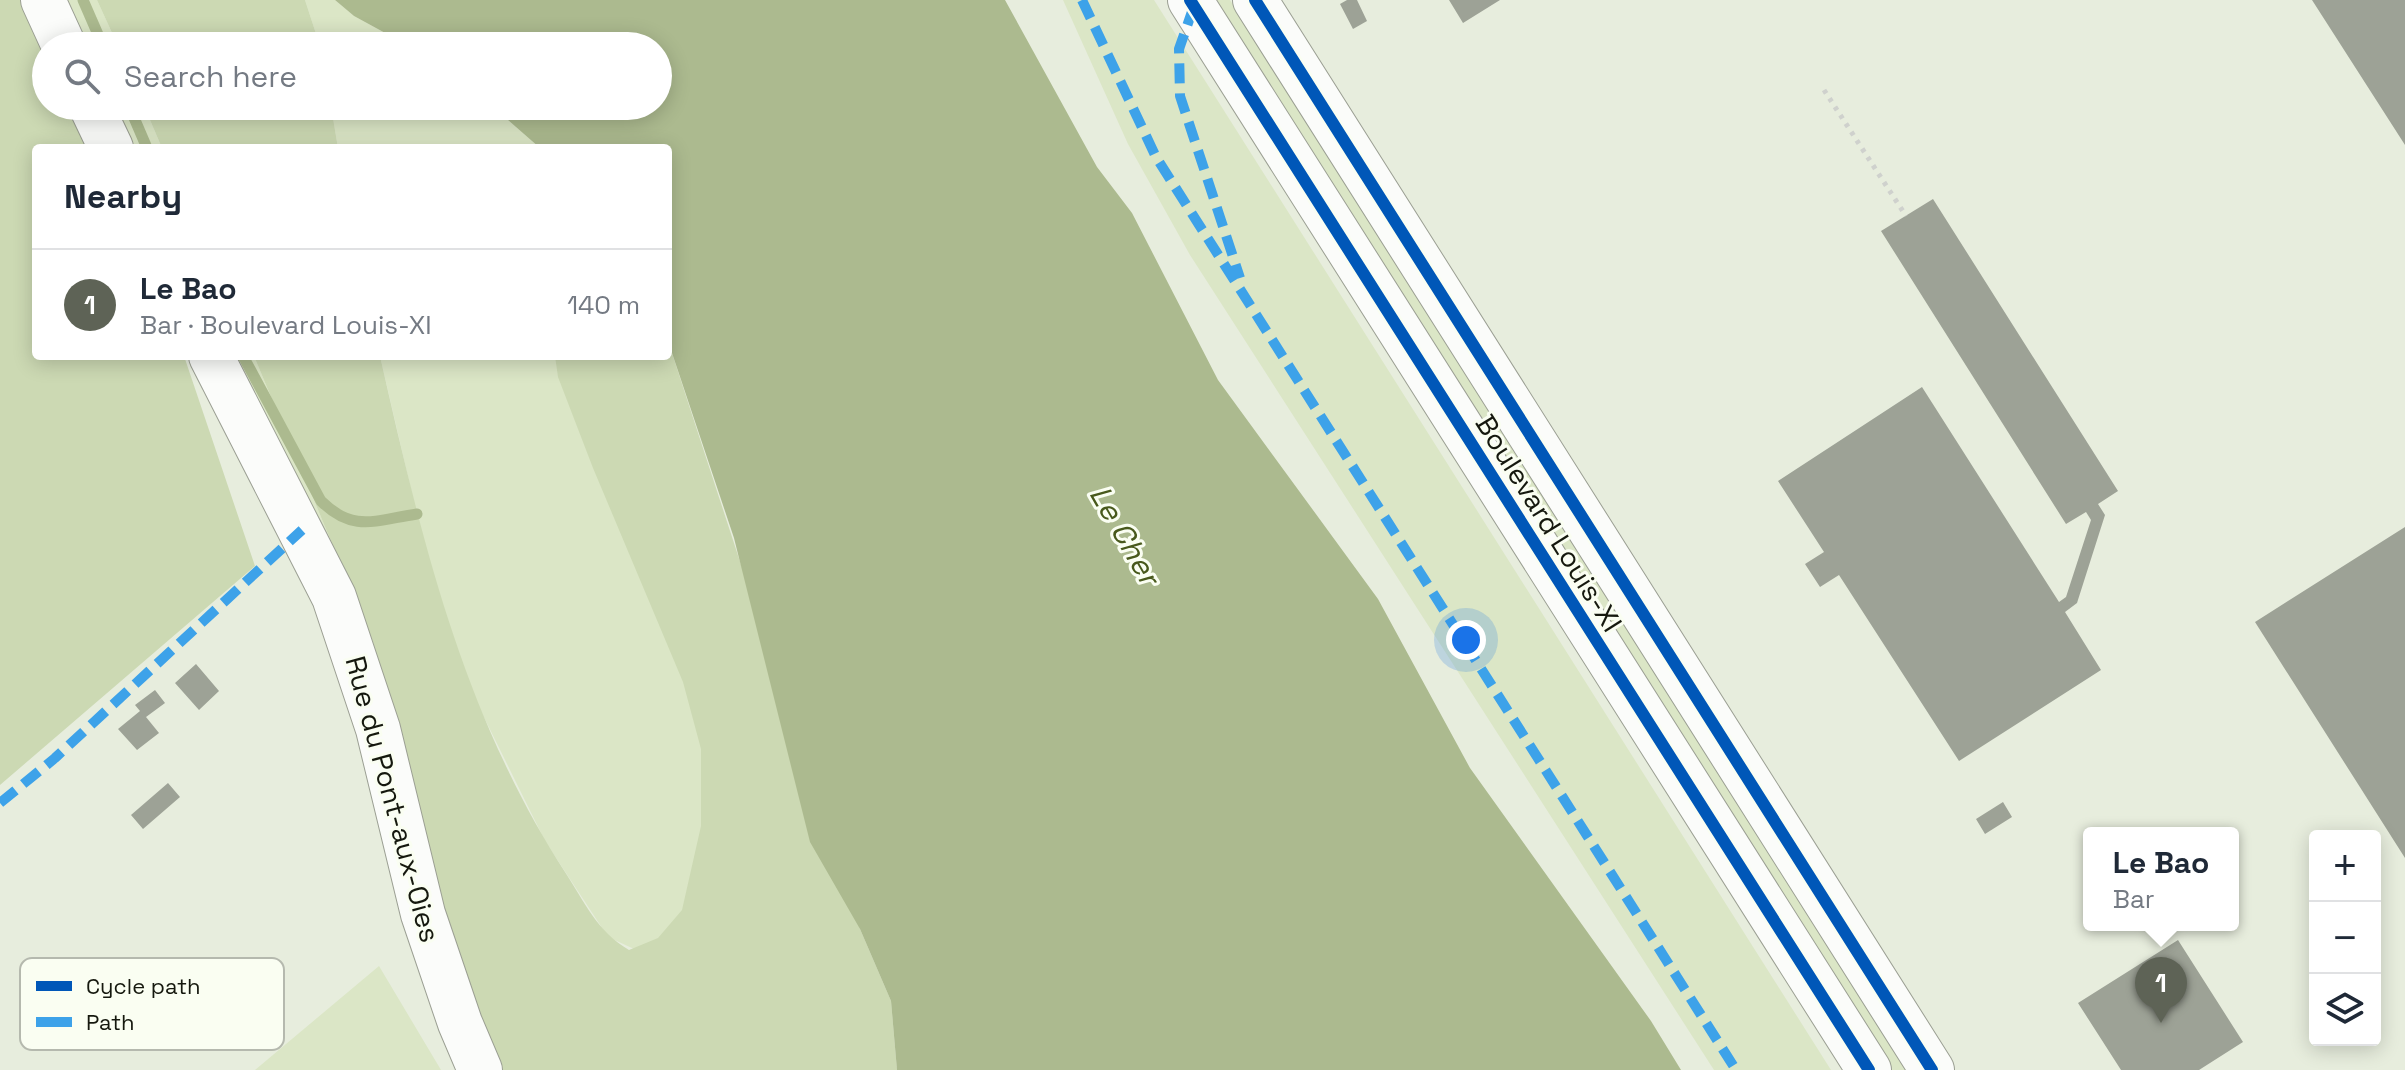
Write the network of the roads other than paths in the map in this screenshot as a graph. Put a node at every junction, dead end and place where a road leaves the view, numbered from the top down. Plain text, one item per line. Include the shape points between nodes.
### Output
1 (43, 0) edge
2 (1190, 0) edge
3 (1255, 0) edge
4 (58, 32) edge
5 (98, 120) edge
6 (109, 144) edge
7 (213, 360) edge
8 (480, 1070) edge
9 (1869, 1070) edge
10 (1932, 1070) edge

1 - 4 main road
2 - 9 main road, Boulevard Louis-XI
3 - 10 main road, Boulevard Louis-XI
5 - 6 main road
7 - 8 main road, Rue du Pont-aux-Oies via 334,597 378,729 423,914

